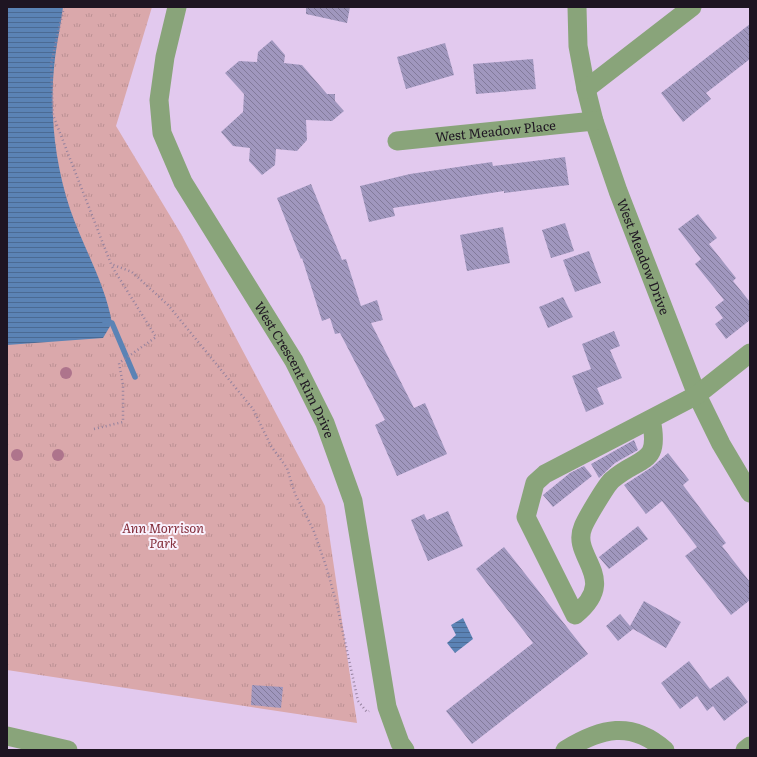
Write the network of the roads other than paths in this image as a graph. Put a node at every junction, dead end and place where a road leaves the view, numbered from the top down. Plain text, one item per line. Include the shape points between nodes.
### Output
1 (177, 7) edge
2 (577, 7) edge
3 (692, 7) edge
4 (586, 89) junction
5 (594, 121) junction
6 (396, 141) dead end
7 (750, 353) edge
8 (697, 395) junction
9 (650, 419) junction
10 (750, 493) edge
11 (7, 736) edge
12 (750, 746) edge
13 (68, 750) edge
14 (405, 750) edge
15 (565, 750) edge
16 (665, 750) edge
17 (745, 750) edge

1 - 14 street, West Crescent Rim Drive via 165,57 159,100 162,133 183,182 294,361 325,424 353,501 387,707 400,744
2 - 4 street, West Meadow Drive via 578,46
3 - 4 street
4 - 5 street, West Meadow Drive
5 - 6 street, West Meadow Place
5 - 8 street, West Meadow Drive via 618,191
7 - 8 street
8 - 9 street
8 - 10 street, West Meadow Drive via 721,444
9 - 9 street via 545,474 535,483 526,517 575,615 588,604 595,586 581,540 583,528 606,486 646,459 652,452 654,434
11 - 13 street
12 - 17 street
15 - 16 street via 586,738 609,730 632,731 652,739

